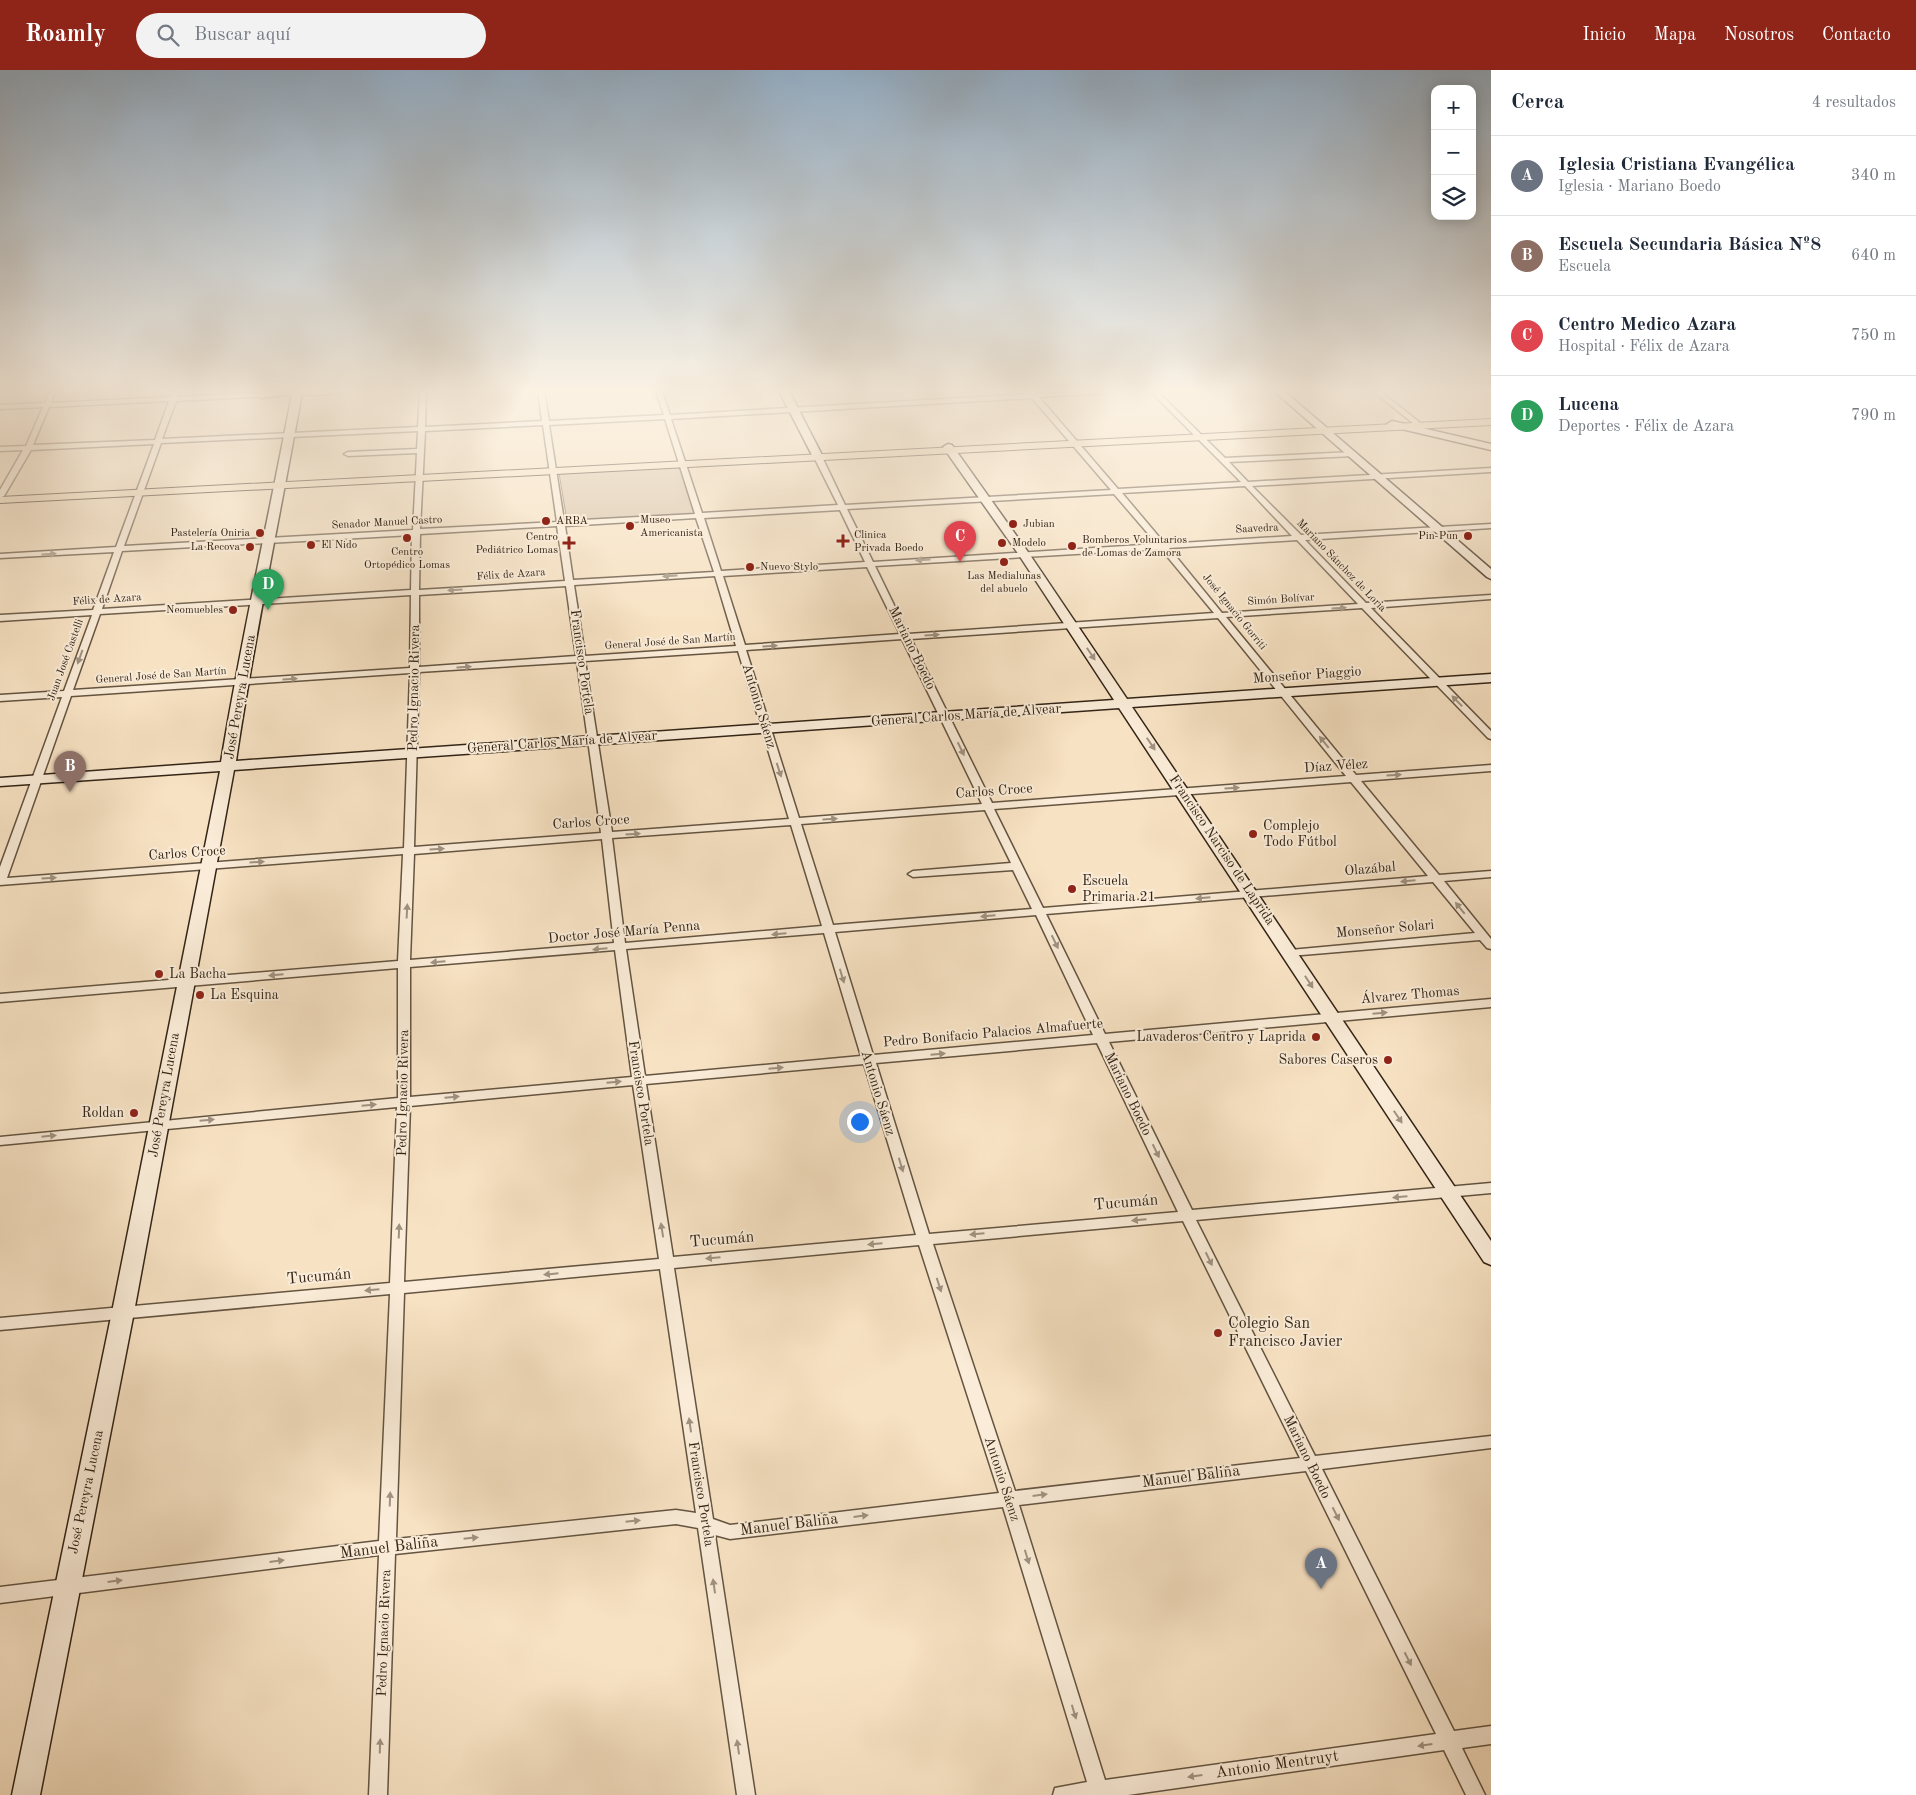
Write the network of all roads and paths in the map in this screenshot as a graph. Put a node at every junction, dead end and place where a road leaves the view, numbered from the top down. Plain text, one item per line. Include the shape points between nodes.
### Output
1 (14, 472) edge
2 (148, 472) edge
3 (282, 472) edge
4 (418, 472) edge
5 (505, 472) edge
6 (553, 472) edge
7 (685, 472) edge
8 (826, 472) edge
9 (966, 472) edge
10 (1099, 472) edge
11 (1235, 472) edge
12 (1372, 472) edge
13 (1467, 472) edge
14 (418, 476) junction
15 (1378, 477) junction
16 (280, 483) junction
17 (1246, 484) junction
18 (142, 490) junction
19 (1116, 491) junction
20 (0, 496) edge
21 (985, 498) junction
22 (843, 507) junction
23 (700, 516) junction
24 (562, 524) junction
25 (1491, 526) edge
26 (1436, 529) junction
27 (416, 532) junction
28 (1298, 537) junction
29 (270, 541) junction
30 (1163, 546) junction
31 (119, 550) junction
32 (1024, 554) junction
33 (0, 556) edge
34 (870, 564) junction
35 (718, 573) junction
36 (1491, 575) edge
37 (570, 582) junction
38 (416, 592) junction
39 (1491, 597) edge
40 (258, 602) junction
41 (1365, 606) junction
42 (97, 612) junction
43 (1220, 616) junction
44 (0, 618) edge
45 (1072, 626) junction
46 (906, 637) junction
47 (742, 648) junction
48 (581, 659) junction
49 (415, 670) junction
50 (1491, 678) edge
51 (242, 682) junction
52 (1438, 682) junction
53 (1283, 692) junction
54 (67, 693) junction
55 (0, 698) edge
56 (1124, 704) junction
57 (945, 716) junction
58 (766, 729) junction
59 (1491, 736) edge
60 (593, 740) junction
61 (413, 752) junction
62 (228, 766) junction
63 (1491, 768) edge
64 (1354, 778) junction
65 (37, 779) junction
66 (0, 782) edge
67 (1183, 792) junction
68 (989, 807) junction
69 (796, 821) junction
70 (607, 836) junction
71 (410, 851) junction
72 (208, 866) junction
73 (1018, 866) junction
74 (913, 874) dead end
75 (1491, 874) edge
76 (1436, 878) junction
77 (0, 882) edge
78 (1251, 894) junction
79 (1040, 912) junction
80 (828, 929) junction
81 (1483, 936) junction
82 (1491, 946) edge
83 (620, 948) junction
84 (1290, 953) junction
85 (404, 965) junction
86 (185, 982) junction
87 (0, 998) edge
88 (1491, 1003) edge
89 (1332, 1017) junction
90 (1102, 1039) junction
91 (868, 1060) junction
92 (639, 1080) junction
93 (404, 1102) junction
94 (159, 1125) junction
95 (0, 1141) edge
96 (1491, 1188) edge
97 (1448, 1193) junction
98 (1187, 1215) junction
99 (924, 1239) junction
100 (1491, 1257) edge
101 (667, 1263) junction
102 (397, 1288) junction
103 (123, 1312) junction
104 (0, 1324) edge
105 (1491, 1442) edge
106 (1310, 1462) junction
107 (1009, 1499) junction
108 (705, 1522) junction
109 (388, 1547) junction
110 (67, 1587) junction
111 (0, 1595) edge
112 (1491, 1735) edge
113 (1450, 1741) junction
114 (1099, 1792) edge
115 (26, 1795) edge
116 (378, 1795) edge
117 (746, 1795) edge
118 (1062, 1795) edge
119 (1476, 1795) edge

1 - 20 street
2 - 18 street, Juan José Castelli
3 - 16 street, José Pereyra Lucena
4 - 14 street, Pedro Ignacio Rivera
5 - 14 main road
6 - 24 street, Francisco Portela
7 - 23 street, Antonio Sáenz
8 - 22 street, Mariano Boedo
9 - 21 street, Francisco Narciso de Laprida
10 - 19 street, José Ignacio Gorriti
11 - 17 street, Mariano Sánchez de Loria
12 - 15 street
13 - 15 street, Senador Manuel Castro
14 - 16 main road
14 - 27 street, Pedro Ignacio Rivera
15 - 17 street, Senador Manuel Castro
15 - 26 street
16 - 18 main road
16 - 29 street, José Pereyra Lucena
17 - 19 street, Senador Manuel Castro
17 - 28 street, Mariano Sánchez de Loria
18 - 20 main road
18 - 31 street, Juan José Castelli
19 - 21 street, Senador Manuel Castro
19 - 30 street, José Ignacio Gorriti
21 - 22 street, Senador Manuel Castro
21 - 32 street, Francisco Narciso de Laprida
22 - 23 street, Senador Manuel Castro
22 - 34 street, Mariano Boedo
23 - 24 street, Senador Manuel Castro
23 - 35 street, Antonio Sáenz
24 - 27 street, Senador Manuel Castro
24 - 37 street, Francisco Portela
25 - 26 street, Saavedra
26 - 28 street, Saavedra
26 - 36 street
27 - 29 street, Senador Manuel Castro
27 - 38 street, Pedro Ignacio Rivera
28 - 30 street, Saavedra
28 - 41 street, Mariano Sánchez de Loria
29 - 31 street, Senador Manuel Castro
29 - 40 street, José Pereyra Lucena
30 - 32 street, Saavedra
30 - 43 street, José Ignacio Gorriti
33 -> 31 street, Senador Manuel Castro
31 - 42 street, Juan José Castelli
32 -> 34 street, Félix de Azara
32 - 45 street, Francisco Narciso de Laprida
34 - 35 street, Félix de Azara
34 - 46 street, Mariano Boedo
35 -> 37 street, Félix de Azara
35 - 47 street, Antonio Sáenz
37 -> 38 street, Félix de Azara
37 - 48 street, Francisco Portela
38 - 40 street, Félix de Azara
38 - 49 street, Pedro Ignacio Rivera
39 - 41 street, Simón Bolívar
40 - 42 street, Félix de Azara
40 - 51 street, José Pereyra Lucena
43 -> 41 street, Simón Bolívar
41 - 52 street, Mariano Sánchez de Loria
42 - 44 street, Félix de Azara
42 -> 54 street, Juan José Castelli
43 - 45 street, Simón Bolívar
43 - 53 street, José Ignacio Gorriti
46 -> 45 street, General José de San Martín
45 -> 56 street, Francisco Narciso de Laprida
47 -> 46 street, General José de San Martín
46 - 57 street, Mariano Boedo
47 - 48 street, General José de San Martín
47 - 58 street, Antonio Sáenz
49 -> 48 street, General José de San Martín
48 - 60 street, Francisco Portela
51 -> 49 street, General José de San Martín
49 - 61 street, Pedro Ignacio Rivera
50 - 52 street, Monseñor Piaggio
51 - 54 street, General José de San Martín
51 - 62 street, José Pereyra Lucena
52 - 53 street, Monseñor Piaggio
59 -> 52 street, Mariano Sánchez de Loria
53 - 56 street, Monseñor Piaggio
64 -> 53 street, José Ignacio Gorriti
54 - 55 street, General José de San Martín
54 - 65 street, Juan José Castelli
56 - 57 street, General Carlos María de Alvear
56 -> 67 street, Francisco Narciso de Laprida
57 - 58 street, General Carlos María de Alvear
57 -> 68 street, Mariano Boedo
58 - 60 street, General Carlos María de Alvear
58 -> 69 street, Antonio Sáenz
60 - 61 street, General Carlos María de Alvear
60 - 70 street, Francisco Portela
61 - 62 street, General Carlos María de Alvear
61 - 71 street, Pedro Ignacio Rivera
62 - 65 street, General Carlos María de Alvear
62 - 72 street, José Pereyra Lucena
64 -> 63 street, Díaz Vélez
67 -> 64 street, Díaz Vélez
64 - 76 street, José Ignacio Gorriti
65 - 66 street, General Carlos María de Alvear
65 - 77 street, Juan José Castelli
67 - 68 street, Carlos Croce
67 - 78 street, Francisco Narciso de Laprida
69 -> 68 street, Carlos Croce
68 - 73 street, Mariano Boedo
70 -> 69 street, Carlos Croce
69 - 80 street, Antonio Sáenz
71 -> 70 street, Carlos Croce
70 - 83 street, Francisco Portela
72 -> 71 street, Carlos Croce
85 -> 71 street, Pedro Ignacio Rivera
77 -> 72 street, Carlos Croce
72 - 86 street, José Pereyra Lucena
73 - 74 street
73 - 79 street, Mariano Boedo
75 - 76 street, Olazábal
76 -> 78 street, Olazábal
81 -> 76 street, José Ignacio Gorriti
78 -> 79 street, Doctor José María Penna
78 - 84 street, Francisco Narciso de Laprida
79 -> 80 street, Doctor José María Penna
79 -> 90 street, Mariano Boedo
80 -> 83 street, Doctor José María Penna
80 -> 91 street, Antonio Sáenz
81 - 82 street, José Ignacio Gorriti
81 - 84 street, Monseñor Solari
83 -> 85 street, Doctor José María Penna
83 - 92 street, Francisco Portela
84 -> 89 street, Francisco Narciso de Laprida
85 -> 86 street, Doctor José María Penna
85 - 93 street, Pedro Ignacio Rivera
86 - 87 street, Doctor José María Penna
86 - 94 street, José Pereyra Lucena
89 -> 88 street, Álvarez Thomas
89 - 90 street, Pedro Bonifacio Palacios Almafuerte
89 -> 97 street, Francisco Narciso de Laprida
91 -> 90 street, Pedro Bonifacio Palacios Almafuerte
90 -> 98 street, Mariano Boedo
92 -> 91 street, Pedro Bonifacio Palacios Almafuerte
91 -> 99 street, Antonio Sáenz
93 -> 92 street, Pedro Bonifacio Palacios Almafuerte
101 -> 92 street, Francisco Portela
94 -> 93 street, Pedro Bonifacio Palacios Almafuerte
102 -> 93 street, Pedro Ignacio Rivera
95 -> 94 street, Pedro Bonifacio Palacios Almafuerte
94 - 103 street, José Pereyra Lucena
96 - 97 street, Tucumán
97 -> 98 street, Tucumán
97 - 100 street, Francisco Narciso de Laprida
98 -> 99 street, Tucumán
98 -> 106 street, Mariano Boedo
99 -> 101 street, Tucumán
99 -> 107 street, Antonio Sáenz
101 -> 102 street, Tucumán
108 -> 101 street, Francisco Portela
102 -> 103 street, Tucumán
109 -> 102 street, Pedro Ignacio Rivera
103 - 104 street, Tucumán
103 - 110 street, José Pereyra Lucena
105 - 106 street, Manuel Baliña
107 -> 106 street, Manuel Baliña
106 -> 113 street, Mariano Boedo
108 -> 107 street, Manuel Baliña via 730,1532
107 -> 114 street, Antonio Sáenz
109 -> 108 street, Manuel Baliña via 688,1516
117 -> 108 street, Francisco Portela
110 -> 109 street, Manuel Baliña
116 -> 109 street, Pedro Ignacio Rivera
110 - 111 street, Manuel Baliña
110 - 115 street, José Pereyra Lucena
112 - 113 street, Antonio Mentruyt
113 -> 114 street, Antonio Mentruyt
113 - 119 street, Mariano Boedo
114 - 118 street, Antonio Mentruyt

